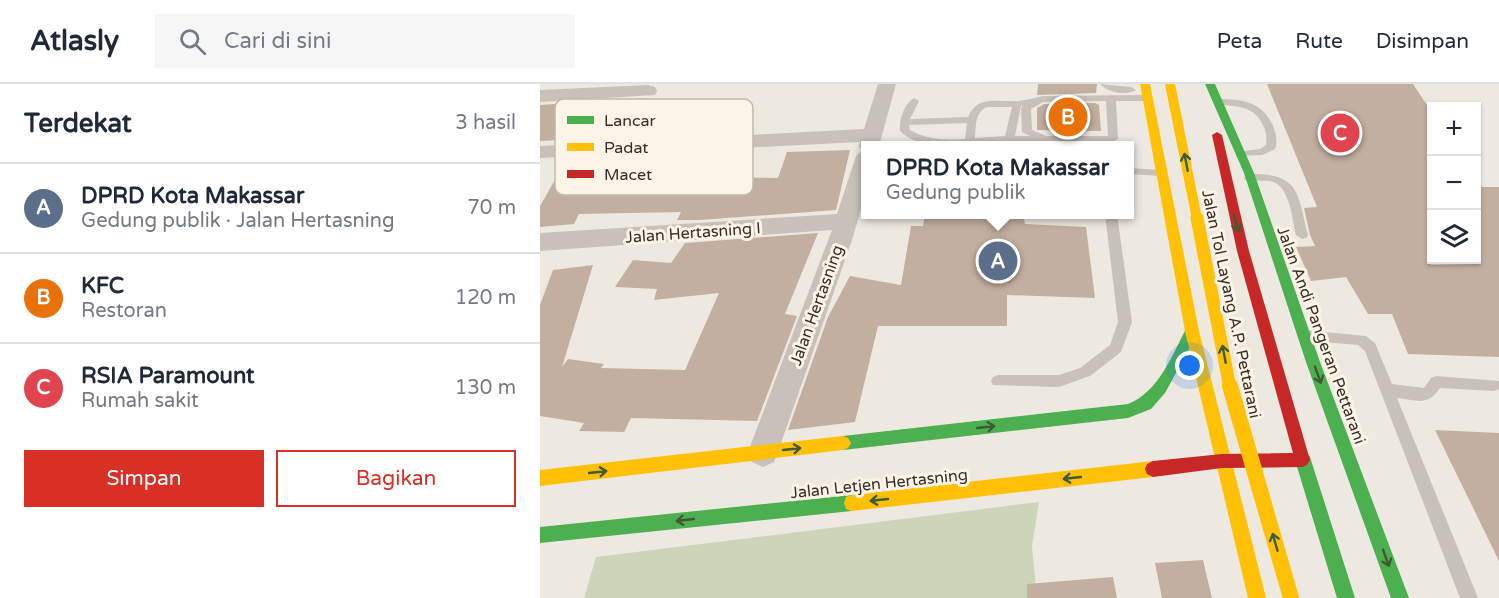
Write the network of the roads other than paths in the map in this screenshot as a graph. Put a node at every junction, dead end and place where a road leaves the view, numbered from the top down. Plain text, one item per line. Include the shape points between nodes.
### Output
1 (887, 84) edge
2 (1105, 84) edge
3 (1170, 84) edge
4 (1209, 84) edge
5 (1147, 90) edge
6 (648, 91) dead end
7 (540, 96) edge
8 (1098, 99) junction
9 (1111, 99) junction
10 (914, 101) dead end
11 (1017, 104) junction
12 (1216, 104) junction
13 (971, 120) junction
14 (938, 121) junction
15 (904, 122) junction
16 (1010, 139) junction
17 (1105, 140) junction
18 (870, 141) edge
19 (929, 141) edge
20 (934, 141) edge
21 (970, 141) joint
22 (861, 146) edge
23 (753, 148) edge
24 (540, 152) edge
25 (555, 152) edge
26 (1240, 154) junction
27 (1134, 171) edge
28 (861, 172) edge
29 (1161, 173) junction
30 (1249, 178) junction
31 (1112, 219) edge
32 (846, 221) junction
33 (1302, 235) dead end
34 (540, 242) edge
35 (1192, 331) junction
36 (1304, 336) junction
37 (998, 381) dead end
38 (1494, 385) dead end
39 (1386, 390) junction
40 (1311, 396) dead end
41 (763, 452) junction
42 (1302, 460) junction
43 (1222, 461) junction
44 (540, 478) edge
45 (543, 535) edge
46 (540, 557) edge
47 (1257, 598) edge
48 (1291, 598) edge
49 (1346, 598) edge
50 (1401, 598) edge
51 (1469, 598) edge

1 - 18 street, Jalan Hertasning
2 - 5 lane via 1119,90
48 -> 3 main road, Jalan Tol Layang A.P. Pettarani, bridge via 1231,392
4 - 12 main road, Jalan Andi Pangeran Pettarani
5 - 9 lane
5 - 29 main road
6 - 7 street
8 - 9 lane
8 - 11 lane via 1043,99
8 - 17 lane via 1034,102 1026,108 1027,132 1037,136 1095,135
9 - 17 lane via 1114,137
10 - 15 lane
11 - 13 lane via 979,106
11 - 16 lane
12 - 26 main road, Jalan Andi Pangeran Pettarani
12 - 26 lane via 1250,105 1266,117 1273,140 1271,147 1262,153
12 - 40 main road
12 -> 42 main road, Jalan Andi Pangeran Pettarani via 1214,120 1226,185
13 - 14 lane
13 - 21 lane
14 - 15 lane
14 - 20 lane
15 - 19 lane via 905,131 914,138
16 - 17 lane
16 - 21 lane
22 - 23 street
24 - 25 street
26 - 30 main road, Jalan Andi Pangeran Pettarani
27 - 29 lane
28 - 32 street, Jalan Hertasning
29 - 35 main road
30 - 33 lane via 1273,178 1288,187
30 - 36 main road, Jalan Andi Pangeran Pettarani
31 - 37 lane via 1125,322 1116,348 1085,372 1059,381
32 - 34 street, Jalan Hertasning I
32 - 41 street, Jalan Hertasning
41 -> 35 main road via 1128,411 1146,404 1160,390
35 - 43 main road
36 - 39 lane via 1364,342 1370,347
36 -> 50 main road, Jalan Andi Pangeran Pettarani
38 - 39 lane via 1436,382 1427,395
39 - 51 lane
44 -> 41 main road
42 - 43 main road, Jalan Letjen Hertasning
42 - 49 main road, Jalan Andi Pangeran Pettarani
43 -> 45 main road, Jalan Letjen Hertasning
43 - 47 main road
45 - 46 lane

